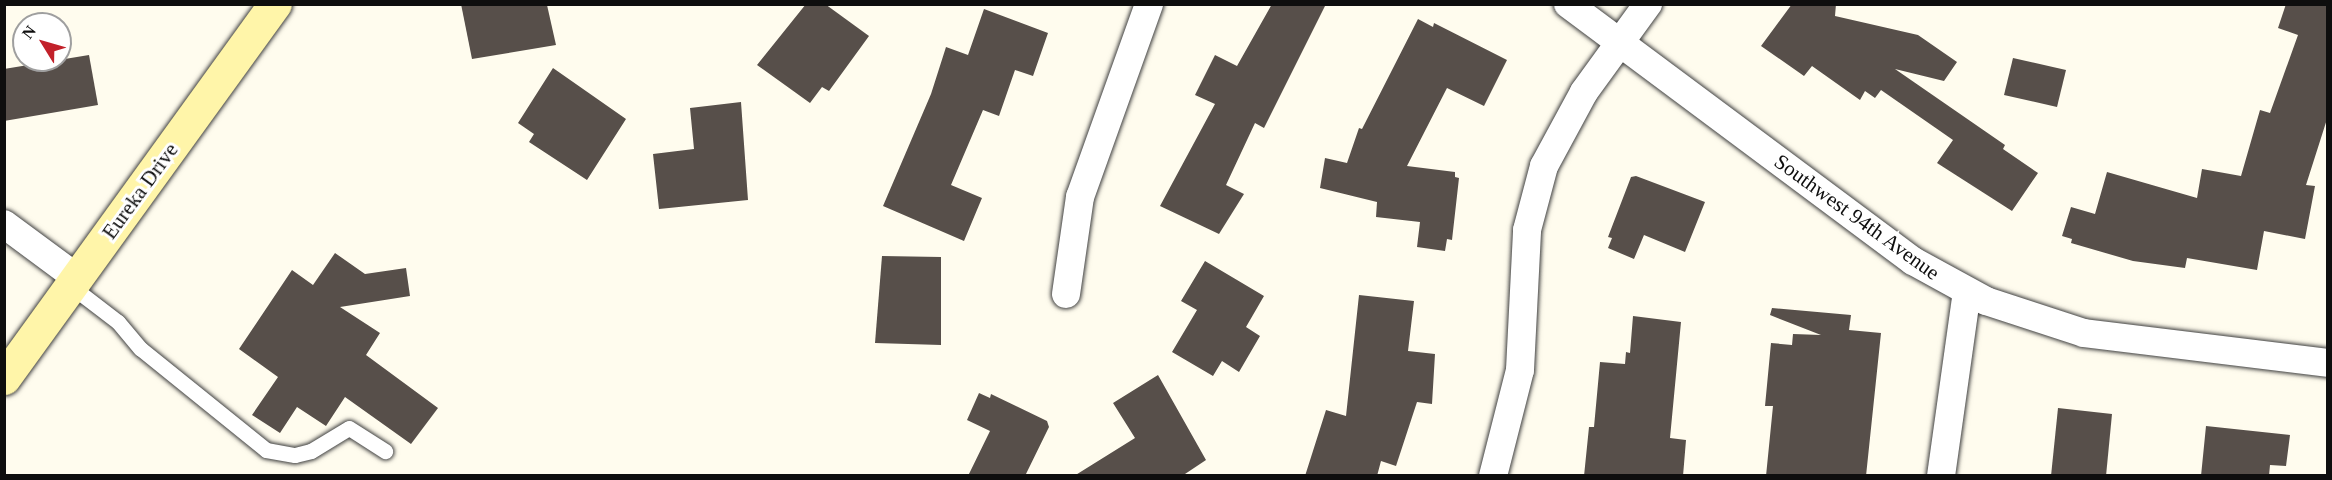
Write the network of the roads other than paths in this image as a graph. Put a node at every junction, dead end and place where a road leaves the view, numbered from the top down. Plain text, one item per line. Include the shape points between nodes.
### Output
1 (275, 4) edge
2 (1149, 4) edge
3 (1568, 4) edge
4 (1648, 4) edge
5 (1621, 42) junction
6 (4, 225) edge
7 (74, 282) junction
8 (1967, 292) junction
9 (1066, 294) dead end
10 (2328, 363) edge
11 (4, 378) edge
12 (385, 451) dead end
13 (1493, 476) edge
14 (1941, 476) edge

1 - 7 main road, Eureka Drive
2 - 9 street via 1080,197
3 - 5 street, Southwest 94th Avenue
4 - 5 street
5 - 8 street, Southwest 94th Avenue via 1913,261
5 - 13 street via 1560,132 1533,197 1527,230 1520,370
6 - 7 street
7 - 11 main road, Eureka Drive
7 - 12 lane via 118,321 141,349 266,450 295,455 311,451 349,428
8 - 10 street, Southwest 94th Avenue via 2084,333
8 - 14 street

